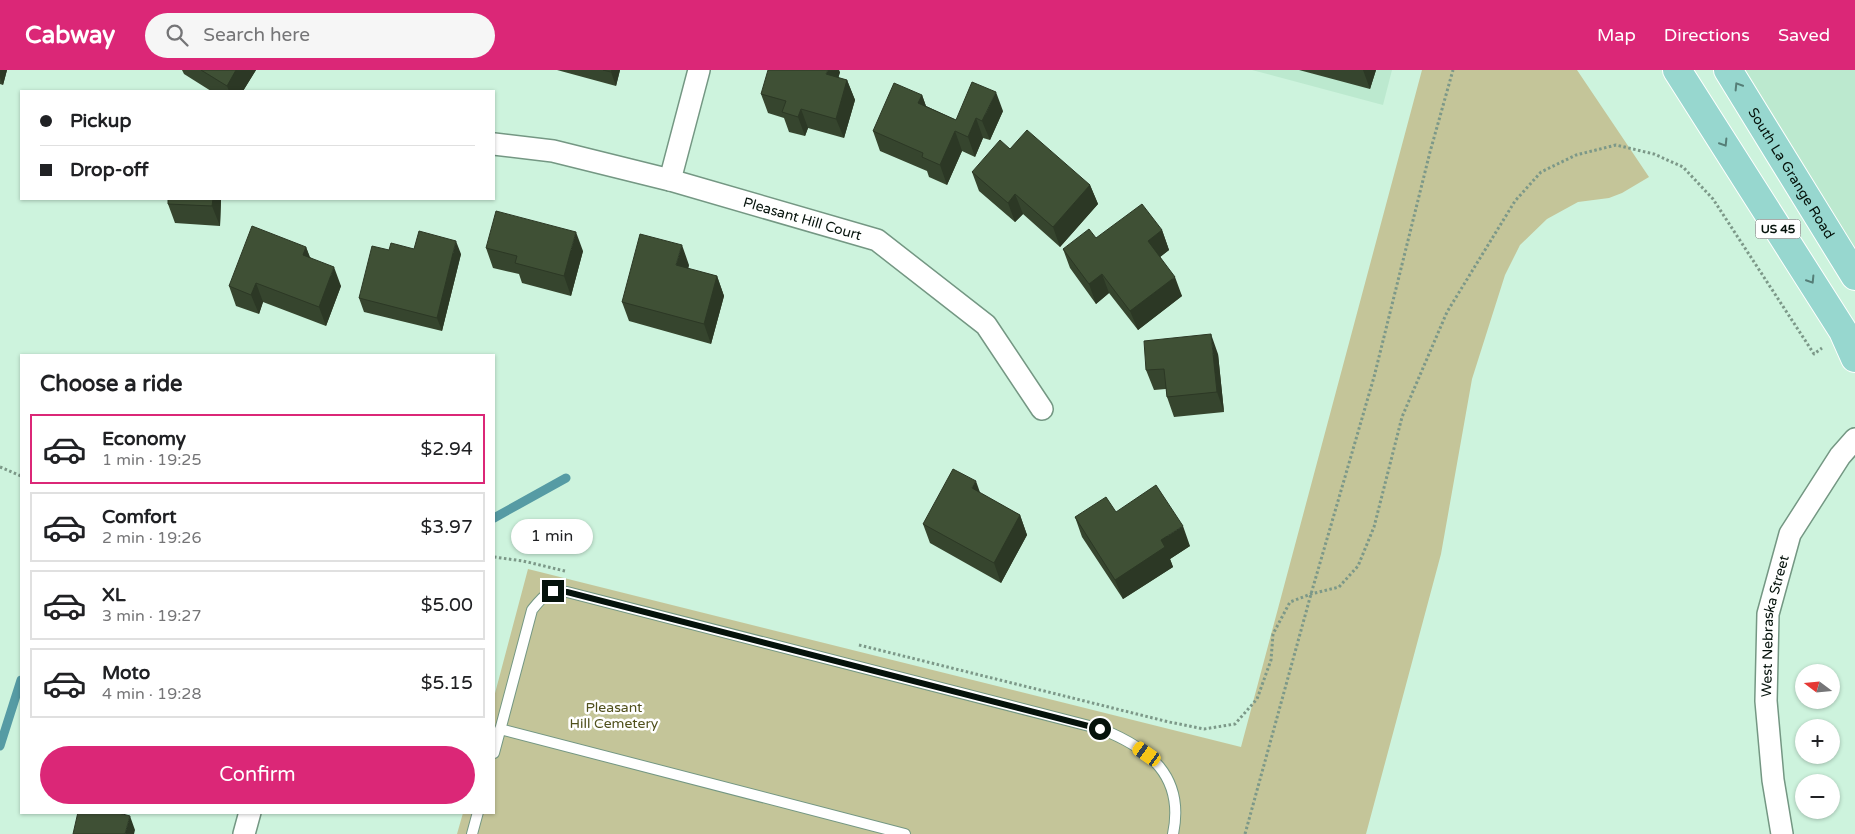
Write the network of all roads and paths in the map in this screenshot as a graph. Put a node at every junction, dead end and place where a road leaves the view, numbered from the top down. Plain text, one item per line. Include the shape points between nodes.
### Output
1 (699, 70) edge
2 (1453, 70) edge
3 (1677, 70) edge
4 (1728, 70) edge
5 (495, 144) edge
6 (670, 180) junction
7 (1855, 276) edge
8 (1843, 331) junction
9 (1855, 358) edge
10 (1042, 409) dead end
11 (1855, 439) edge
12 (0, 466) edge
13 (20, 476) edge
14 (495, 557) edge
15 (572, 573) dead end
16 (1311, 594) junction
17 (851, 643) dead end
18 (500, 729) junction
19 (495, 749) edge
20 (249, 814) edge
21 (477, 814) edge
22 (244, 834) edge
23 (472, 834) edge
24 (905, 834) edge
25 (1173, 834) edge
26 (1245, 834) edge
27 (1782, 834) edge

1 - 6 street
2 - 16 path via 1374,377
3 -> 8 main road, US 45
7 -> 4 main road, South La Grange Road / US 45
5 - 6 street, Pleasant Hill Court via 554,150
6 - 10 street, Pleasant Hill Court via 877,240 986,325
8 - 9 main road, US 45
8 - 16 path via 1814,354 1713,200 1683,167 1654,154 1616,145 1567,159 1541,172 1515,201 1447,312 1402,417 1374,528 1358,566 1339,587
11 - 27 street, West Nebraska Street via 1840,456 1790,534 1768,614 1766,701
12 - 13 path
14 - 15 path
16 - 17 path via 1290,602 1274,634 1271,660 1257,699 1235,724 1204,729
16 - 26 path
18 - 19 lane
18 - 24 lane
18 - 25 lane via 532,610 553,591 567,592 1100,729 1126,739 1162,768 1171,786 1175,806
20 - 22 street
21 - 23 lane

